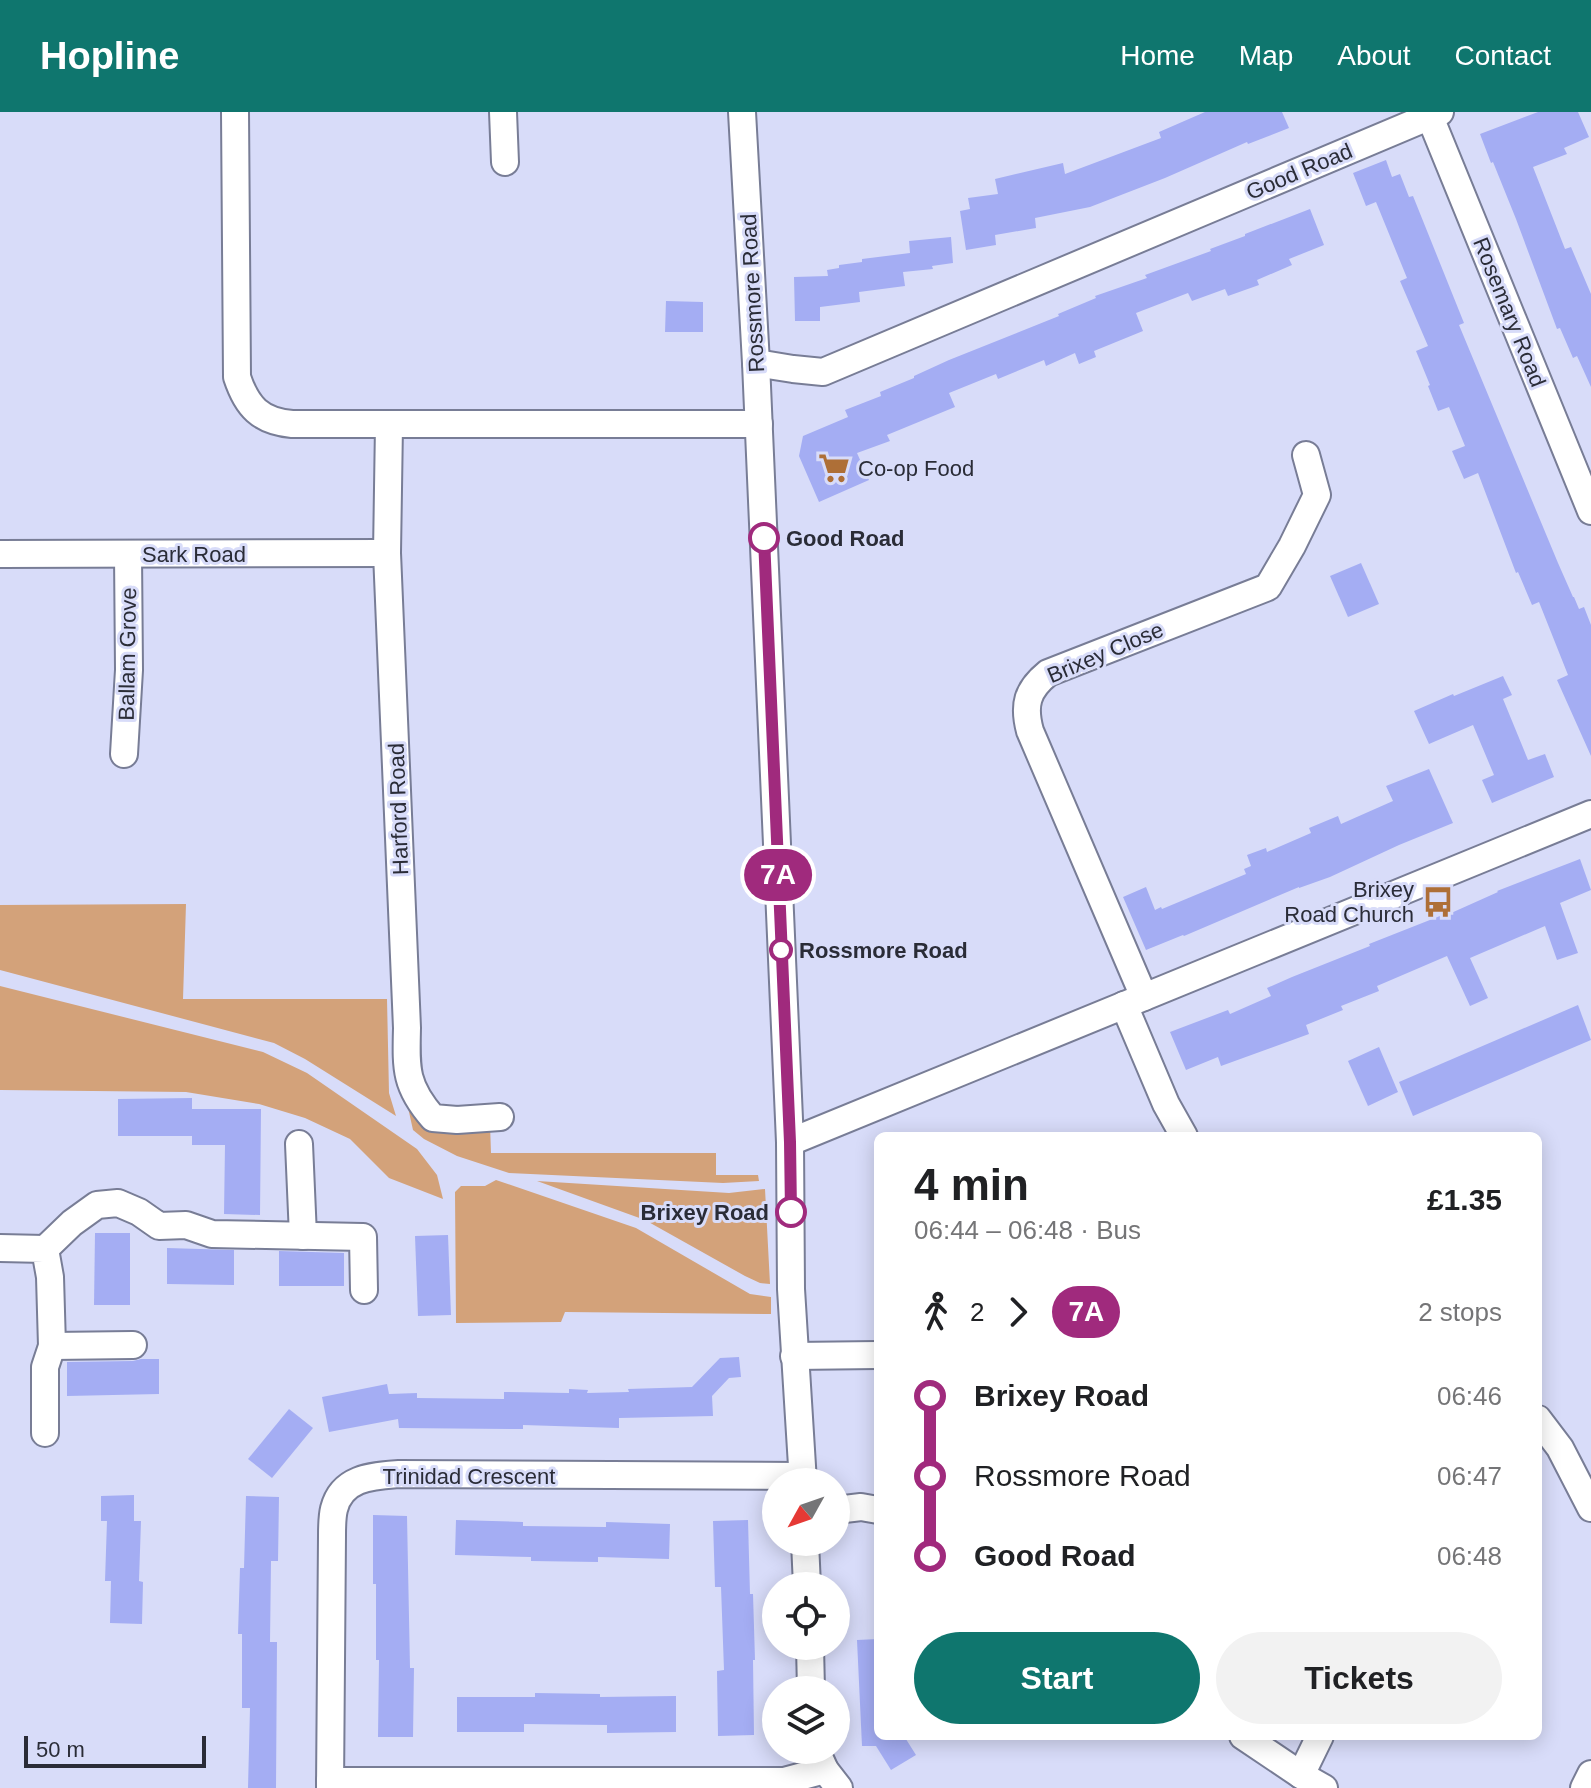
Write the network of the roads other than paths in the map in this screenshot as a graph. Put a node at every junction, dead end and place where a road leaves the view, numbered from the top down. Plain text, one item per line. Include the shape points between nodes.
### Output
1 (235, 112) edge
2 (503, 112) edge
3 (742, 112) edge
4 (1433, 113) edge
5 (505, 162) dead end
6 (756, 363) junction
7 (759, 424) junction
8 (389, 425) junction
9 (1306, 455) dead end
10 (1591, 511) edge
11 (387, 553) junction
12 (0, 554) edge
13 (128, 554) junction
14 (124, 754) dead end
15 (1591, 814) edge
16 (1134, 1001) junction
17 (500, 1117) dead end
18 (1182, 1132) edge
19 (790, 1142) junction
20 (299, 1144) dead end
21 (303, 1236) junction
22 (0, 1248) edge
23 (45, 1249) junction
24 (364, 1290) dead end
25 (133, 1345) dead end
26 (52, 1346) junction
27 (874, 1355) edge
28 (794, 1356) junction
29 (1542, 1424) edge
30 (45, 1433) dead end
31 (801, 1468) edge
32 (762, 1479) edge
33 (850, 1508) edge
34 (1591, 1508) edge
35 (874, 1509) edge
36 (1249, 1740) edge
37 (1318, 1740) edge
38 (827, 1769) edge
39 (1591, 1774) edge
40 (1301, 1775) junction
41 (330, 1785) edge
42 (607, 1785) edge
43 (1324, 1788) edge
44 (1584, 1788) edge

1 - 8 street via 236,366 241,390 257,412 277,423
2 - 5 street
3 - 6 street, Rossmore Road
4 - 6 street, Good Road via 823,372
4 - 10 street, Rosemary Road
6 - 7 street, Rossmore Road
7 - 8 street
7 - 19 street, Rossmore Road
8 - 11 street, Harford Road
9 - 16 street, Brixey Close via 1317,495 1268,587 1048,673 1031,692 1030,731
11 - 13 street, Sark Road
11 - 17 street, Harford Road via 406,1070 418,1101 433,1118
12 - 13 street, Sark Road
13 - 14 street, Ballam Grove
15 - 16 street
16 - 18 street, Brixey Close via 1166,1104
16 - 19 street
19 - 28 street, Rossmore Road
20 - 21 street
21 - 23 street via 212,1234 186,1225 159,1226 118,1203 97,1205
21 - 24 street via 363,1237
22 - 23 street
23 - 26 street
25 - 26 street
26 - 30 street via 45,1367
27 - 28 street
28 - 31 street, Rossmore Road
29 - 34 street
32 - 41 street, Trinidad Crescent via 399,1474 350,1485 334,1507 332,1536
33 - 35 street
36 - 40 street
37 - 40 street
38 - 42 street via 784,1781
39 - 44 street
40 - 43 street
41 - 42 street

